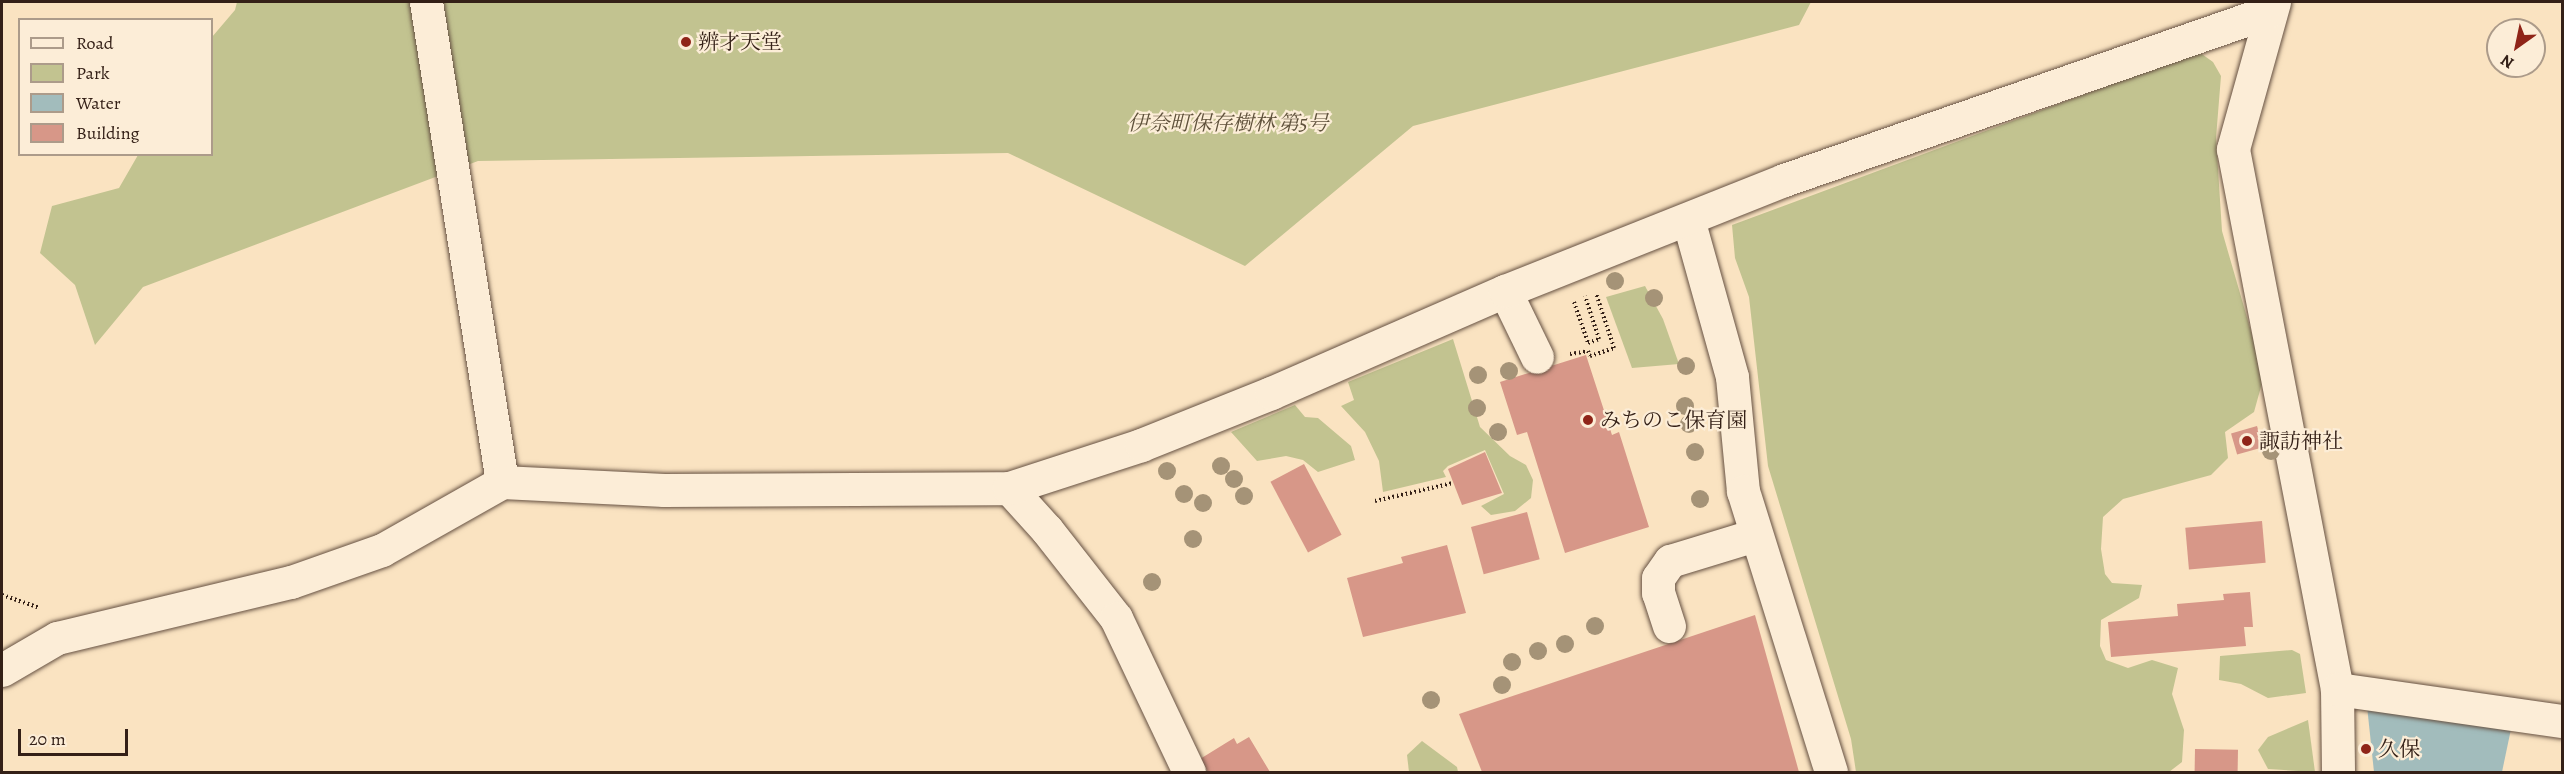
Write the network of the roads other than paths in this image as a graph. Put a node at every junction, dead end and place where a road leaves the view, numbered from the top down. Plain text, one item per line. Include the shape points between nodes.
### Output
1 (426, 2) edge
2 (2271, 7) edge
3 (1688, 219) junction
4 (1512, 305) junction
5 (1537, 357) road end
6 (502, 482) junction
7 (1009, 488) junction
8 (1755, 535) junction
9 (1669, 626) dead end
10 (2, 670) edge
11 (2337, 689) junction
12 (2562, 721) edge
13 (1190, 772) edge
14 (1831, 772) edge
15 (2338, 772) edge

1 - 6 street
2 - 3 street via 1796,176
2 - 11 street via 2234,149
3 - 4 street
3 - 8 street via 1732,377 1743,491
4 - 5 street
4 - 7 street
6 - 7 street via 664,490
6 - 10 street via 382,550 291,582 57,638
7 - 13 street via 1116,618
8 - 9 street via 1670,561 1658,578 1658,593
8 - 14 street
11 - 12 street
11 - 15 street

